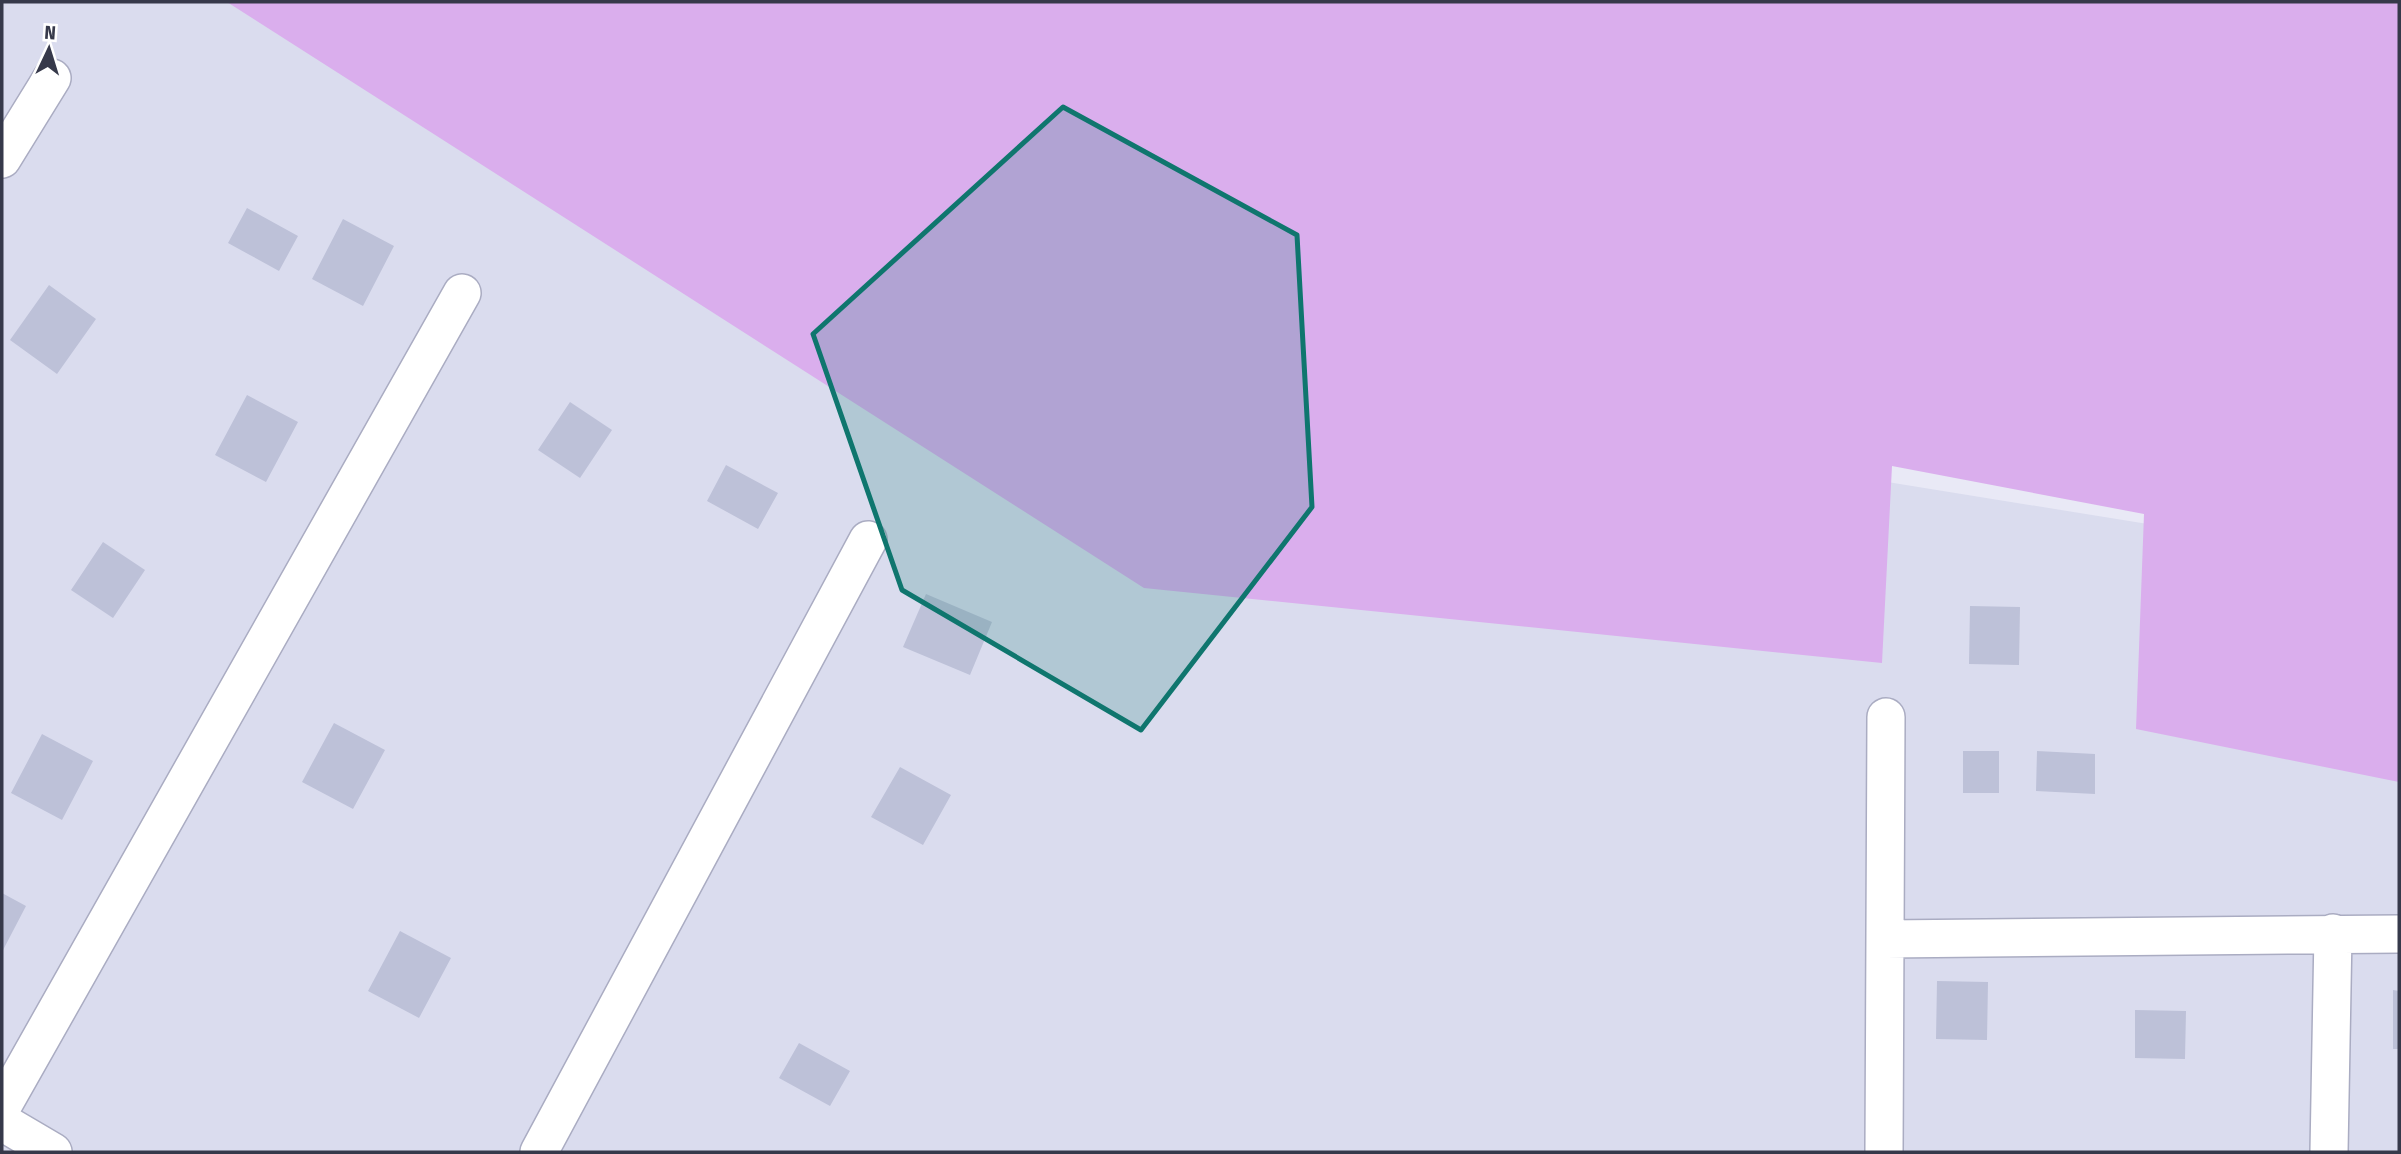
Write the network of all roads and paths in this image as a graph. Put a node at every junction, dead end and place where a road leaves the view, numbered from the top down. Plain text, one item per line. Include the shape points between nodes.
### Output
1 (52, 78) dead end
2 (2, 159) edge
3 (462, 293) dead end
4 (868, 540) dead end
5 (1886, 717) dead end
6 (2333, 933) junction
7 (2399, 934) edge
8 (1886, 939) junction
9 (2, 1107) edge
10 (2, 1122) edge
11 (53, 1152) edge
12 (539, 1152) edge
13 (1884, 1152) edge
14 (2329, 1152) edge

1 - 2 street
3 - 9 street
4 - 12 street
5 - 8 street
6 - 7 street
6 - 8 street
6 - 14 street
8 - 13 street
10 - 11 street

